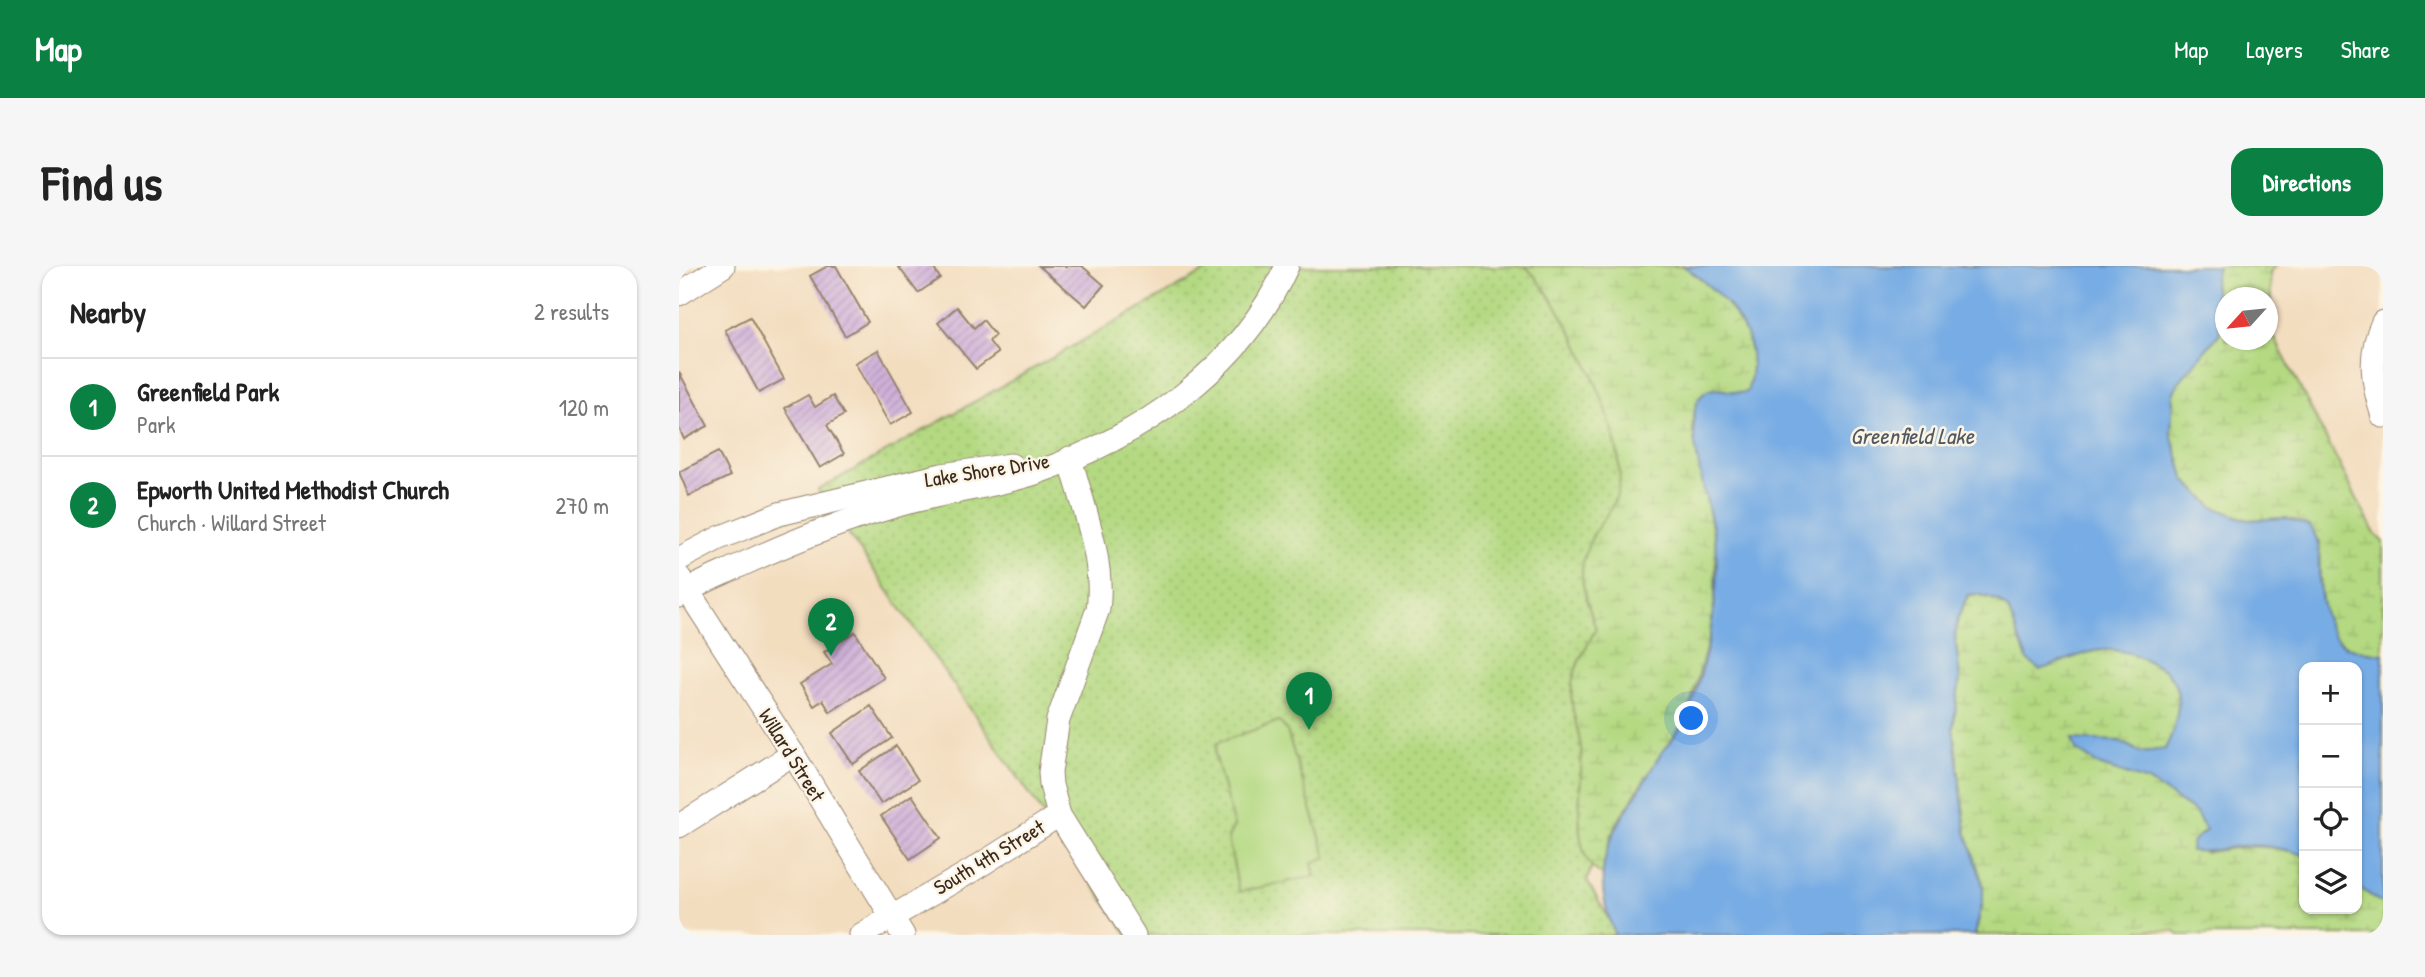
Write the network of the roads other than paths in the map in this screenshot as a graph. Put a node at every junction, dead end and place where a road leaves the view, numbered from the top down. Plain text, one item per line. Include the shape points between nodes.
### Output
1 (723, 266) edge
2 (1287, 266) edge
3 (679, 294) edge
4 (2383, 322) edge
5 (2383, 416) edge
6 (1070, 458) junction
7 (679, 559) edge
8 (682, 588) edge
9 (793, 754) junction
10 (1059, 815) junction
11 (679, 826) edge
12 (897, 925) edge
13 (861, 935) edge
14 (1134, 935) edge

1 - 3 street
2 - 6 street via 1251,325 1188,393 1107,444
4 - 5 street via 2375,340 2372,377
6 - 7 street, Lake Shore Drive via 942,475 779,514
6 - 8 street, Lake Shore Drive via 1034,473 857,517
6 - 10 street, South 4th Street via 1100,581 1098,609 1058,720 1049,772
8 - 9 street, Willard Street
9 - 11 street
9 - 12 street, Willard Street
10 - 12 street, South 4th Street
10 - 14 street
12 - 13 street, South 4th Street

